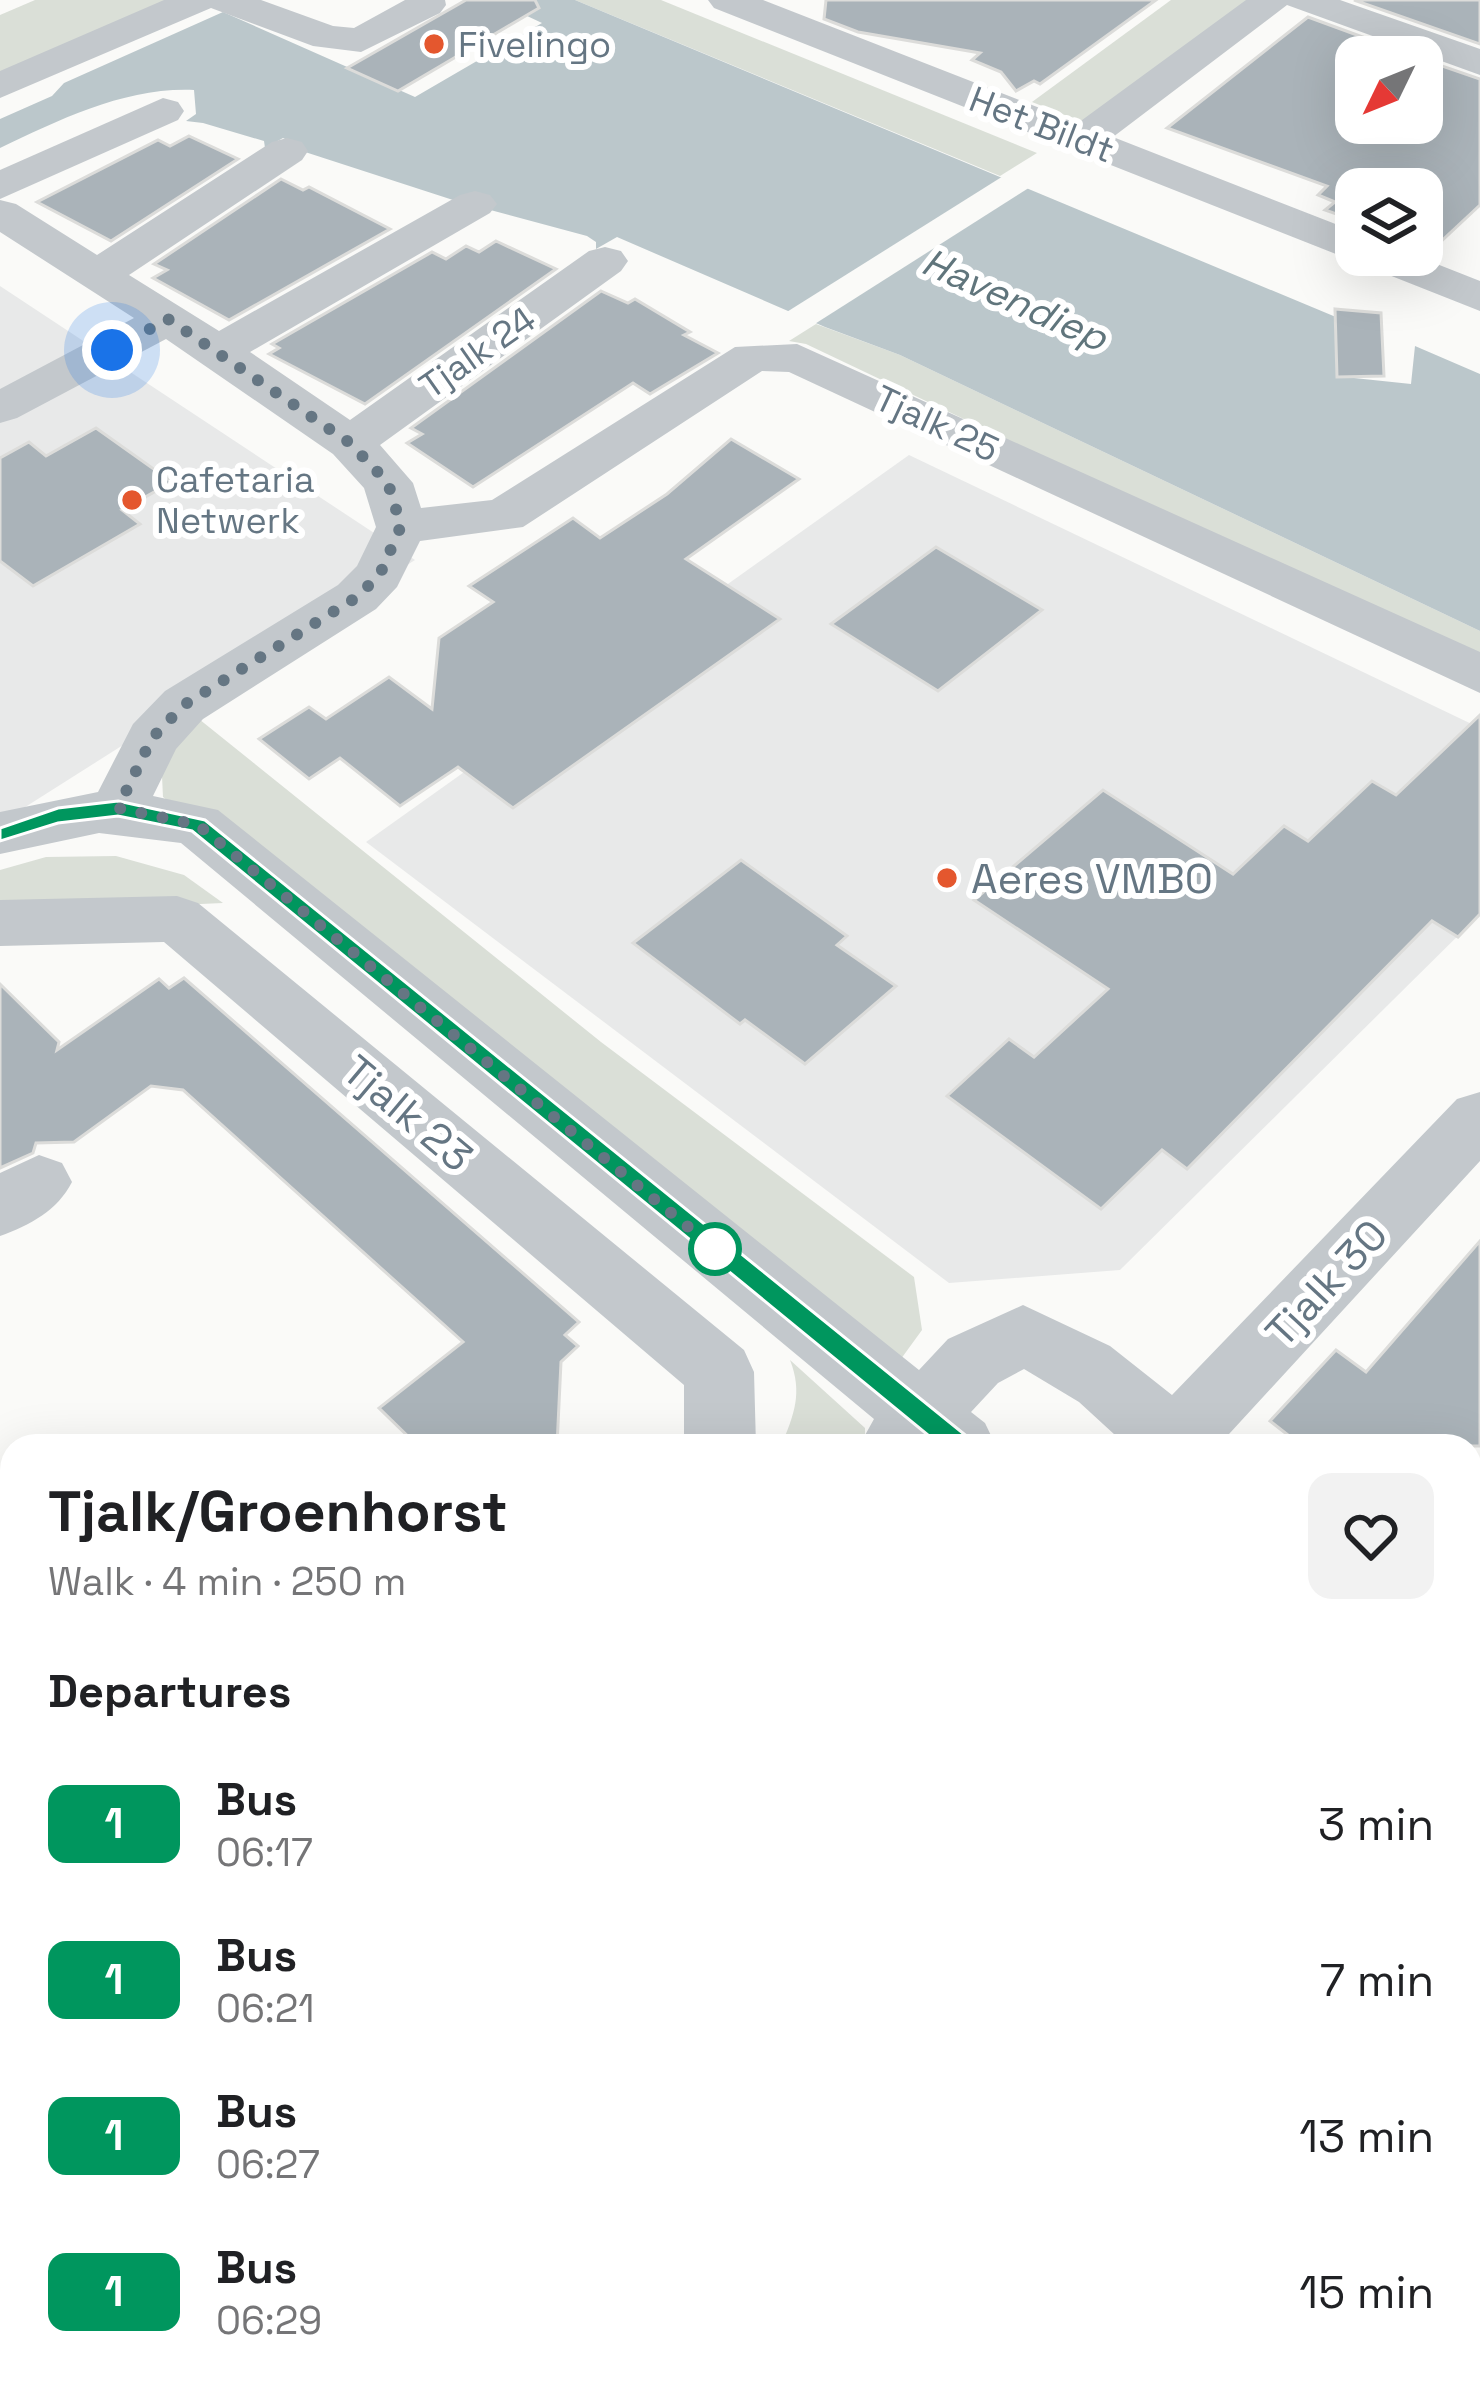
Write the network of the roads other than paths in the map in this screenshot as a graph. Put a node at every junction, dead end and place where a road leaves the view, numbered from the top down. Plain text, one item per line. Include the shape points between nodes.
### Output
1 (197, 0) edge
2 (225, 0) edge
3 (425, 0) edge
4 (728, 0) edge
5 (1271, 0) edge
6 (1303, 0) edge
7 (1480, 63) edge
8 (0, 86) edge
9 (163, 110) dead end
10 (1084, 140) junction
11 (287, 151) dead end
12 (0, 186) edge
13 (475, 204) dead end
14 (0, 213) edge
15 (1335, 240) edge
16 (605, 260) dead end
17 (99, 274) junction
18 (1427, 276) edge
19 (1480, 297) edge
20 (168, 319) junction
21 (218, 351) junction
22 (0, 408) edge
23 (350, 443) junction
24 (401, 526) junction
25 (1480, 674) edge
26 (118, 808) junction
27 (0, 833) edge
28 (0, 923) edge
29 (1480, 1118) edge
30 (720, 1434) edge
31 (922, 1434) edge
32 (925, 1434) edge
33 (1162, 1434) edge
34 (1182, 1434) edge

1 - 8 street
2 - 3 street via 327,38 362,40
4 - 10 street, Het Bildt
5 - 10 street
6 - 7 street
9 - 12 street
10 - 15 street, Het Bildt
11 - 17 street
13 - 21 street
14 - 17 street
16 - 23 street, Tjalk 24
17 - 20 street
18 - 19 street
20 - 21 street
20 - 22 street
21 - 23 street
23 - 24 street via 388,483
24 - 25 street, Tjalk 25 via 505,515 752,357 797,358
24 - 26 street via 380,574 357,597 184,705 152,738
26 - 27 street
26 - 31 street via 198,825
28 - 30 street, Tjalk 23 via 177,919 719,1372
29 - 34 street, Tjalk 30
32 - 33 street via 973,1361 1023,1335 1073,1357 1140,1406

